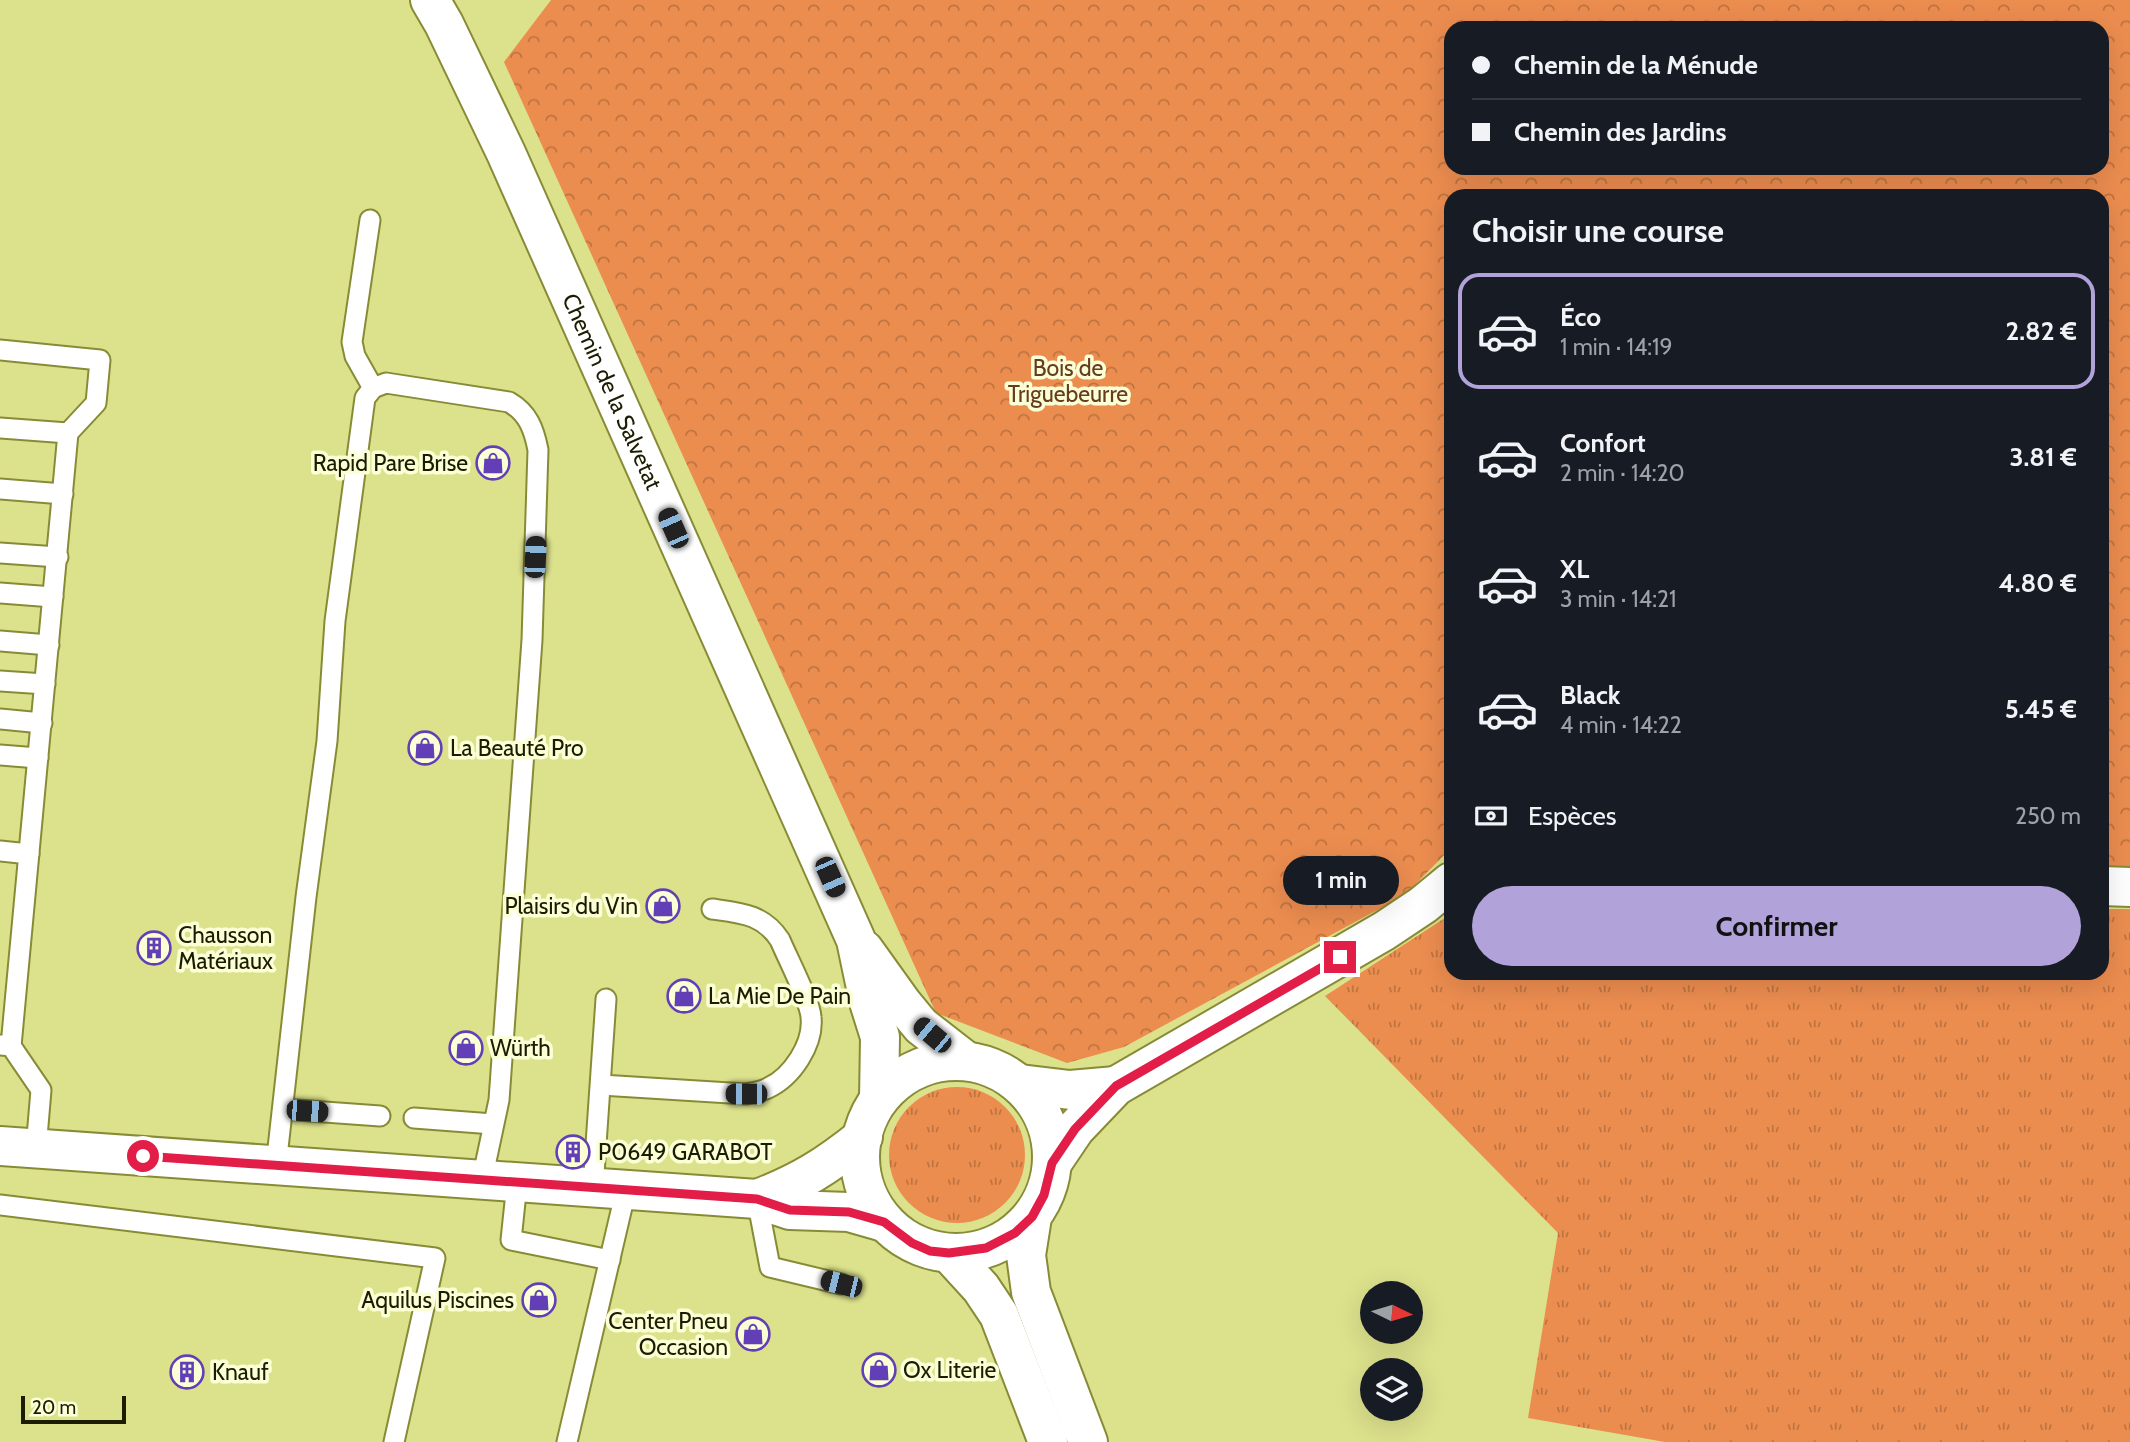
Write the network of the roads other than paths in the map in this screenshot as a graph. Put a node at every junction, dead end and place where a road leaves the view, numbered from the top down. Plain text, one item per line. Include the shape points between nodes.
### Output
1 (430, 0) edge
2 (370, 220) dead end
3 (0, 350) edge
4 (373, 388) junction
5 (0, 428) edge
6 (68, 433) junction
7 (0, 489) edge
8 (63, 494) junction
9 (0, 552) edge
10 (58, 557) junction
11 (0, 593) edge
12 (53, 597) junction
13 (0, 642) edge
14 (49, 645) junction
15 (0, 681) edge
16 (45, 684) junction
17 (0, 719) edge
18 (42, 723) junction
19 (0, 755) edge
20 (38, 758) junction
21 (0, 852) edge
22 (29, 854) junction
23 (2109, 886) edge
24 (2130, 887) edge
25 (1444, 888) edge
26 (712, 909) dead end
27 (856, 940) junction
28 (606, 999) dead end
29 (6, 1046) edge
30 (966, 1061) junction
31 (1020, 1084) junction
32 (601, 1086) junction
33 (1116, 1086) junction
34 (879, 1099) junction
35 (282, 1109) junction
36 (380, 1116) dead end
37 (414, 1118) dead end
38 (494, 1124) junction
39 (863, 1137) junction
40 (18, 1147) edge
41 (1052, 1163) junction
42 (276, 1166) junction
43 (499, 1181) junction
44 (609, 1189) junction
45 (757, 1199) junction
46 (0, 1205) edge
47 (1032, 1217) junction
48 (884, 1222) junction
49 (949, 1253) junction
50 (610, 1260) junction
51 (841, 1284) dead end
52 (394, 1442) edge
53 (567, 1442) edge
54 (1048, 1442) edge
55 (1088, 1442) edge

1 - 27 main road, Chemin de la Salvetat via 506,153
2 - 4 lane via 352,342
3 - 6 lane via 100,360 96,403
4 - 35 lane via 365,398 335,621 327,741
4 - 38 lane via 386,383 509,402 529,421 538,450 532,640
5 - 6 lane
6 - 8 lane
7 - 8 lane
8 - 10 lane
9 - 10 lane
10 - 12 lane
11 - 12 lane
12 - 14 lane
13 - 14 lane
14 - 16 lane
15 - 16 lane
16 - 18 lane
17 - 18 lane
18 - 20 lane
19 - 20 lane
20 - 22 lane
21 - 22 lane
22 - 29 lane
23 - 24 main road
25 - 33 main road via 1384,931
26 - 32 lane via 755,916 780,940 811,1014 808,1043 799,1058 776,1084 746,1094
27 - 30 main road, Chemin de la Salvetat via 921,1026
27 - 34 main road, Chemin de la Salvetat via 880,1037
28 - 32 lane
29 - 40 lane via 41,1090
30 - 31 main road via 985,1065
30 - 34 main road via 934,1063 909,1073
31 - 33 main road via 1070,1090
31 - 41 main road via 1043,1115
32 - 44 lane
33 - 41 main road via 1075,1129
34 - 39 main road
35 - 36 lane
35 - 42 lane
37 - 38 lane
38 - 43 lane
39 - 45 main road via 799,1182
39 - 48 main road via 860,1164 864,1186
40 - 42 main road
41 - 47 main road via 1044,1195
42 - 43 main road
43 - 44 main road
43 - 50 lane via 511,1240
44 - 45 main road
44 - 50 lane
45 - 48 main road via 790,1210 849,1212
45 - 51 lane via 770,1267
46 - 52 lane via 435,1258
47 - 49 main road via 1015,1233 986,1248
47 - 55 main road via 1026,1255 1031,1292
48 - 49 main road via 912,1243
49 - 54 main road via 999,1315
50 - 53 lane

